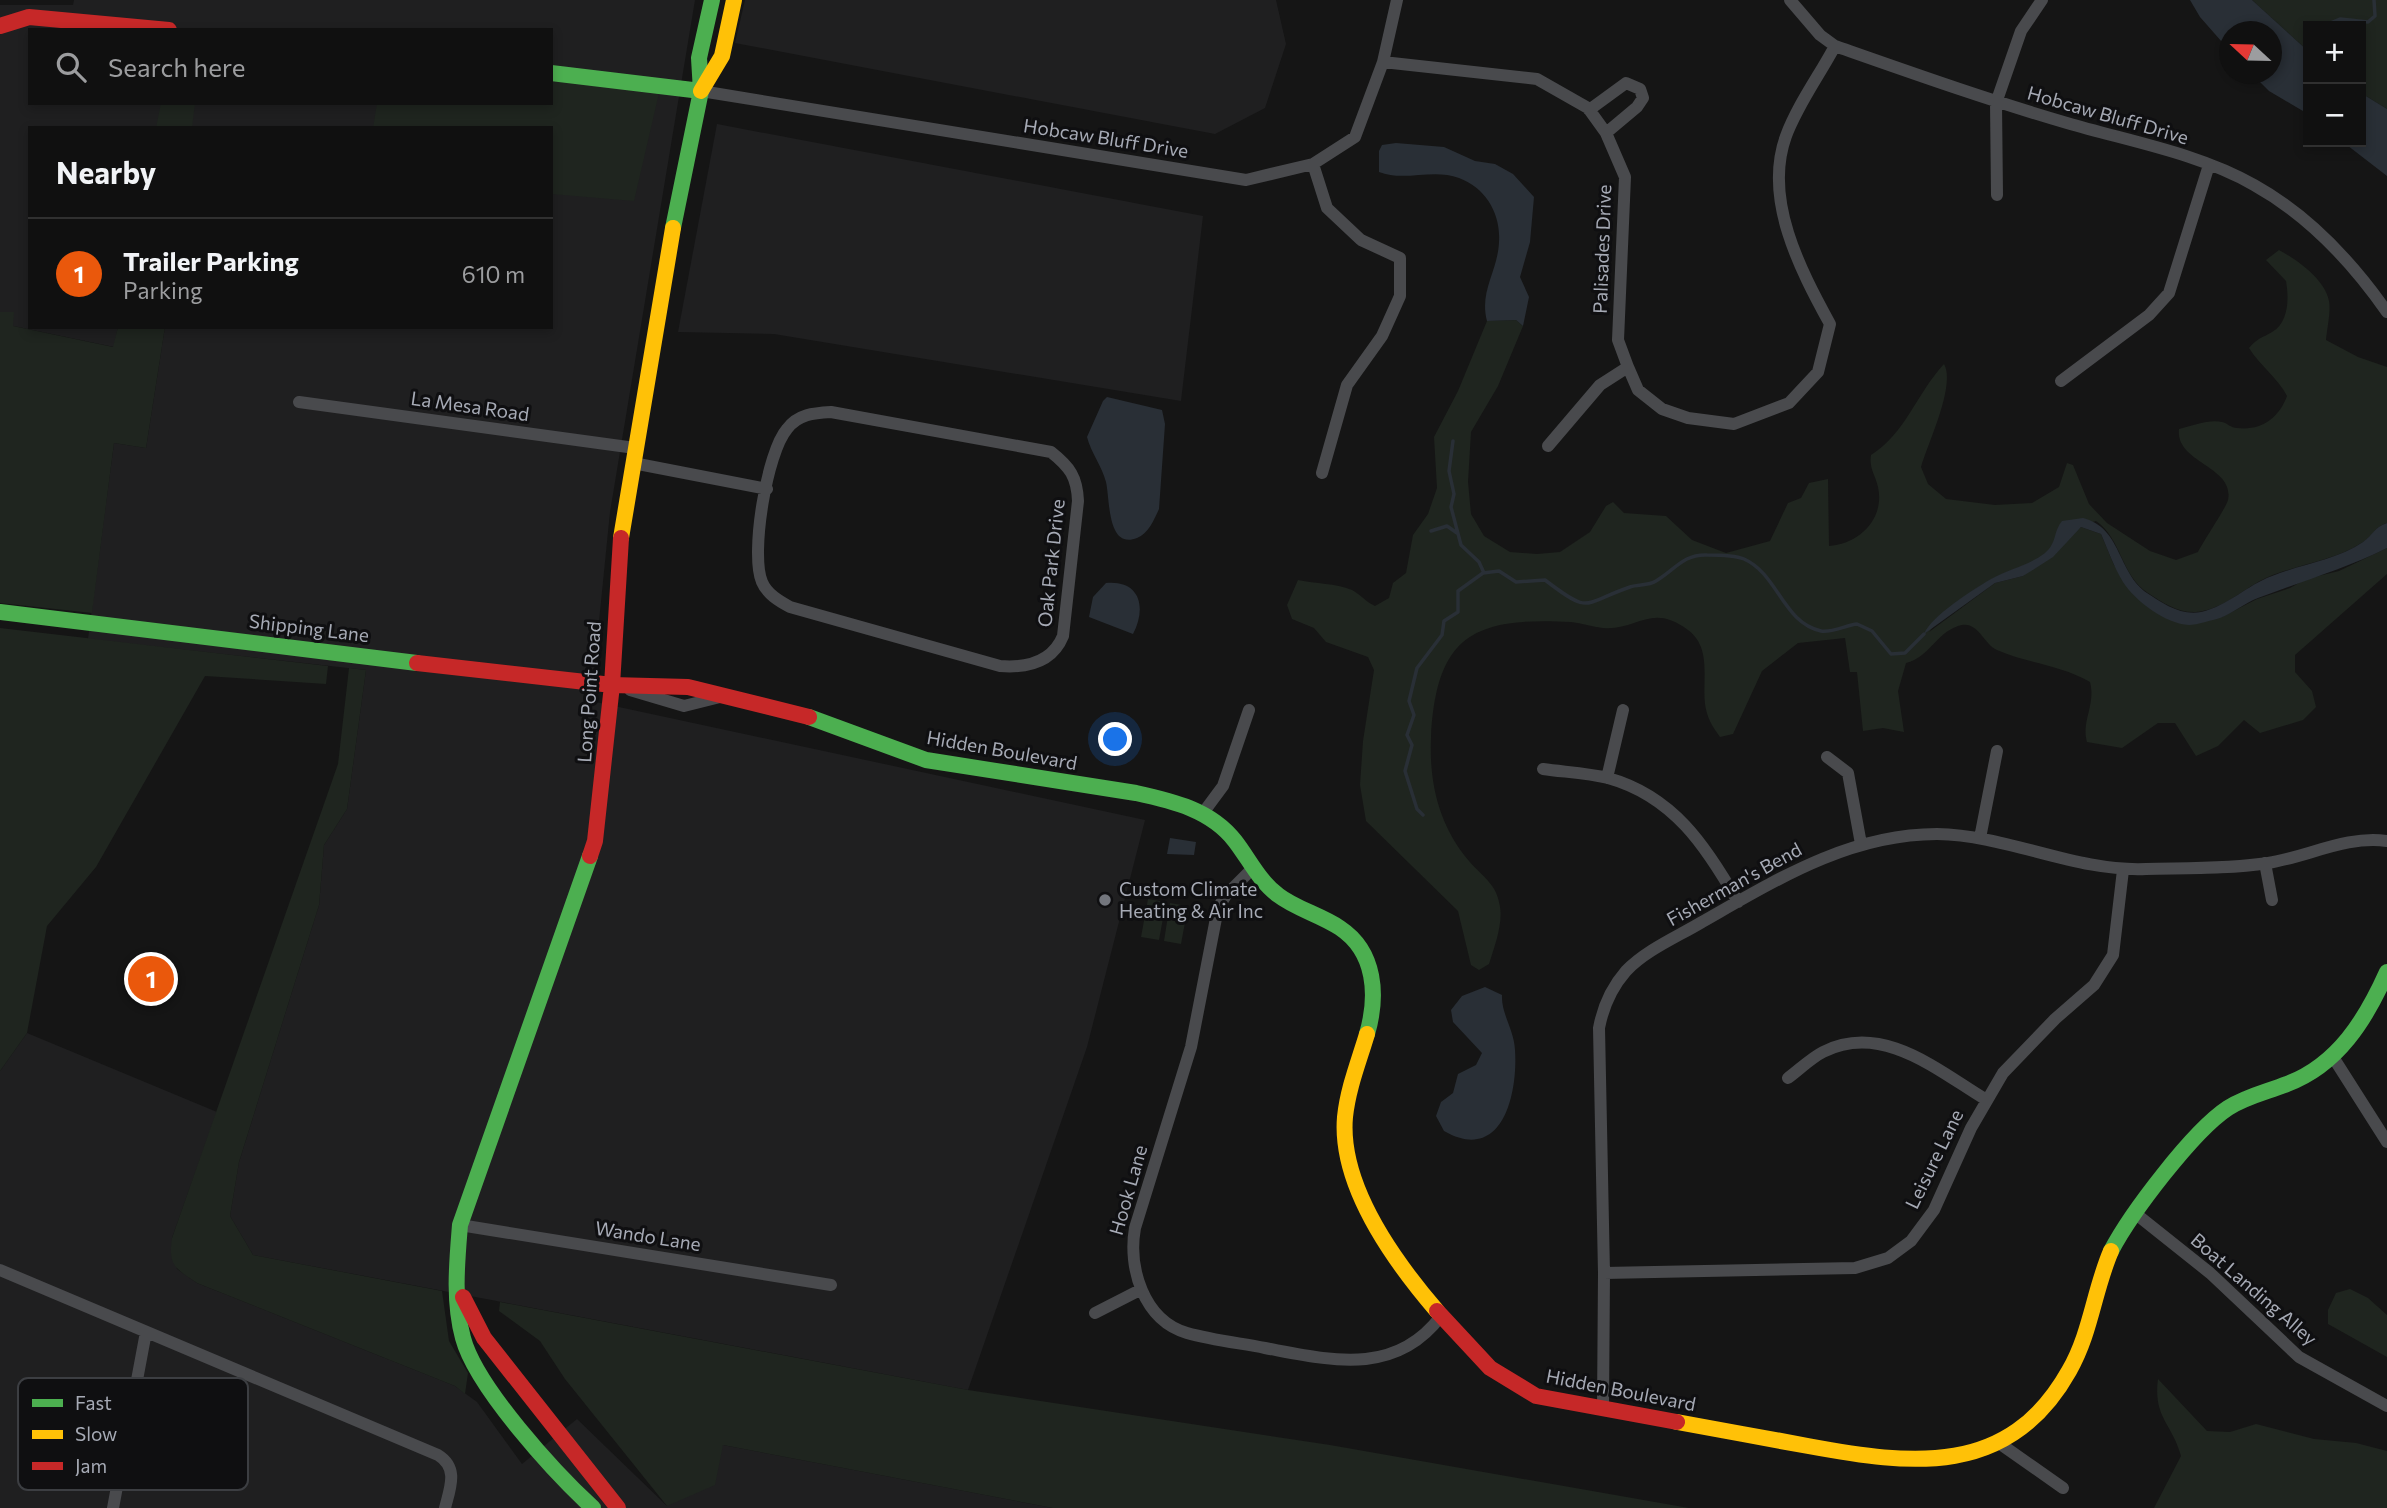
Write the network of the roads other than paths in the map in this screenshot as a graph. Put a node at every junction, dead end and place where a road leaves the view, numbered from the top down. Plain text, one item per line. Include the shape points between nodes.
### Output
1 (712, 0) edge
2 (734, 0) edge
3 (1397, 0) edge
4 (1790, 0) edge
5 (2042, 0) edge
6 (0, 26) edge
7 (147, 28) edge
8 (1835, 46) junction
9 (1382, 62) junction
10 (553, 74) edge
11 (701, 91) junction
12 (1996, 103) junction
13 (1589, 110) junction
14 (1606, 134) junction
15 (1313, 164) junction
16 (2209, 165) junction
17 (1997, 195) dead end
18 (2387, 312) edge
19 (1628, 368) junction
20 (2061, 382) dead end
21 (299, 402) dead end
22 (1548, 446) dead end
23 (634, 456) junction
24 (1322, 473) dead end
25 (766, 489) junction
26 (0, 612) edge
27 (612, 685) junction
28 (1249, 710) dead end
29 (1623, 710) dead end
30 (1997, 751) dead end
31 (1827, 757) dead end
32 (1543, 769) dead end
33 (1607, 778) junction
34 (1203, 813) junction
35 (1980, 838) junction
36 (2387, 841) edge
37 (1861, 844) junction
38 (2264, 863) junction
39 (1254, 868) junction
40 (2123, 870) junction
41 (2272, 900) dead end
42 (1738, 902) junction
43 (2387, 972) edge
44 (2333, 1057) junction
45 (1788, 1079) dead end
46 (1985, 1099) junction
47 (2387, 1142) edge
48 (2136, 1214) junction
49 (460, 1225) junction
50 (0, 1270) edge
51 (1604, 1273) junction
52 (456, 1280) junction
53 (831, 1285) dead end
54 (1140, 1290) junction
55 (1095, 1313) dead end
56 (1441, 1316) junction
57 (146, 1332) junction
58 (137, 1378) edge
59 (2387, 1406) edge
60 (1603, 1408) junction
61 (1999, 1444) junction
62 (2063, 1488) dead end
63 (116, 1490) edge
64 (113, 1508) edge
65 (445, 1508) edge
66 (593, 1508) edge
67 (618, 1508) edge

1 - 11 street, Long Point Road via 699,58
2 - 11 street, Long Point Road via 722,56
3 - 9 street, Hobcaw Bluff Drive
4 - 8 street, Hobcaw Bluff Drive
5 - 12 street via 2021,31
6 - 7 street via 29,17
8 - 12 street, Hobcaw Bluff Drive
8 - 19 street, Palisades Drive via 1785,137 1777,174 1787,231 1830,324 1818,372 1789,403 1734,424 1688,418 1662,409 1638,390
9 - 13 street, Palisades Drive via 1537,79
9 - 15 street, Hobcaw Bluff Drive via 1355,137
10 - 11 street
11 - 15 street, Hobcaw Bluff Drive via 1246,180
11 - 23 street, Long Point Road
12 - 16 street, Hobcaw Bluff Drive
12 - 17 street
13 - 14 street, Palisades Drive
13 - 14 street via 1626,83 1640,89 1643,98 1637,107
14 - 19 street, Palisades Drive via 1625,177 1618,340
15 - 24 street via 1326,208 1361,240 1400,258 1400,296 1382,336 1347,386
16 - 18 street, Hobcaw Bluff Drive via 2254,184 2310,223 2366,282
16 - 20 street via 2169,293 2148,315
19 - 22 street via 1600,385
21 - 23 street, La Mesa Road
23 - 25 street, La Mesa Road
23 - 27 street, Long Point Road via 617,559
25 - 25 street, Oak Park Drive via 783,435 807,413 841,414 1051,452 1067,465 1078,491 1060,643 1036,664 1000,666 790,607 763,585 757,568
26 - 27 street, Shipping Lane
27 - 34 street, Hidden Boulevard via 688,687 819,719 926,760 1136,793
27 - 49 street, Long Point Road via 592,855
28 - 34 street via 1223,786
29 - 33 street
30 - 35 street
31 - 37 street via 1848,773
32 - 33 street
33 - 42 street via 1639,790 1675,813 1700,839
34 - 39 street, Hidden Boulevard via 1234,839
35 - 37 street, Fisherman's Bend via 1926,835
35 - 40 street, Fisherman's Bend
36 - 38 street, Fisherman's Bend via 2338,844
37 - 42 street, Fisherman's Bend via 1792,871
38 - 40 street, Fisherman's Bend
38 - 41 street
39 - 54 street, Hook Lane via 1218,908 1191,1047 1132,1247
39 - 56 street, Hidden Boulevard via 1278,895 1352,938 1368,962 1373,1012 1349,1093 1345,1119 1348,1153 1376,1229
40 - 46 street, Leisure Lane via 2113,955 2094,985 2003,1073
42 - 51 street, Fisherman's Bend via 1627,970 1602,1011 1597,1049
43 - 44 street, Hidden Boulevard via 2357,1029
44 - 47 street
44 - 48 street, Hidden Boulevard via 2290,1083 2227,1108
45 - 46 street via 1822,1052 1851,1043 1878,1042 1916,1056
46 - 51 street, Leisure Lane via 1934,1210 1911,1241 1888,1258 1855,1268
48 - 59 street, Boat Landing Alley via 2210,1273 2299,1357
48 - 61 street, Hidden Boulevard via 2105,1264 2073,1368 2028,1422
49 - 52 street, Long Point Road
49 - 53 street, Wando Lane
50 - 57 street
51 - 60 street, Fisherman's Bend
52 - 66 street, Long Point Road via 463,1338 478,1374 561,1479
52 - 67 street via 484,1338
54 - 55 street
54 - 56 street, Hook Lane via 1160,1315 1186,1333 1336,1359 1360,1360 1392,1353 1429,1332
56 - 60 street, Hidden Boulevard via 1468,1348 1512,1383 1536,1396
57 - 58 street
57 - 65 street via 438,1455 452,1470
60 - 61 street, Hidden Boulevard via 1914,1463
61 - 62 street
63 - 64 street

